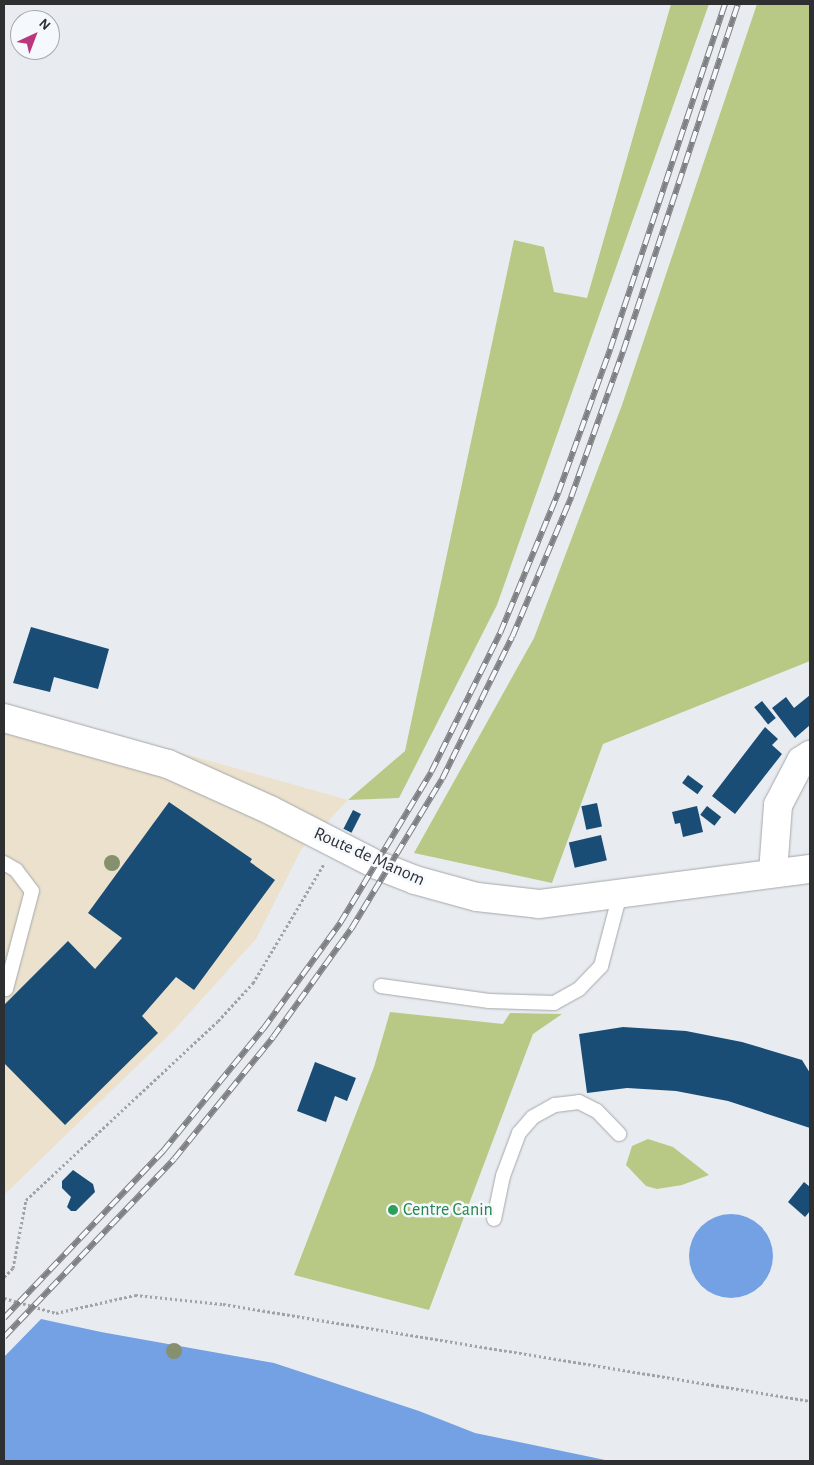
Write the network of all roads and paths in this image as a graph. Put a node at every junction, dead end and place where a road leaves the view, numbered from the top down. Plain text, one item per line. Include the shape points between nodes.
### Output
1 (4, 718) edge
2 (810, 755) edge
3 (336, 845) junction
4 (4, 864) edge
5 (810, 868) edge
6 (773, 872) junction
7 (620, 894) junction
8 (382, 986) dead end
9 (4, 988) edge
10 (619, 1134) dead end
11 (494, 1219) dead end
12 (4, 1277) edge
13 (4, 1298) edge
14 (810, 1402) edge

1 - 3 street, Route de Manom via 168,764 270,810
2 - 6 street via 797,768 778,805
3 - 7 street, Route de Manom via 415,880 477,898 539,904
3 - 12 path via 253,983 218,1021 26,1200 13,1268
4 - 9 lane via 16,870 32,891
5 - 6 street, Route de Manom
6 - 7 street, Route de Manom
7 - 8 lane via 600,966 579,989 554,1003 489,1001
10 - 11 lane via 597,1111 579,1102 555,1105 532,1117 519,1133 509,1159
13 - 14 path via 56,1313 135,1295 223,1304

